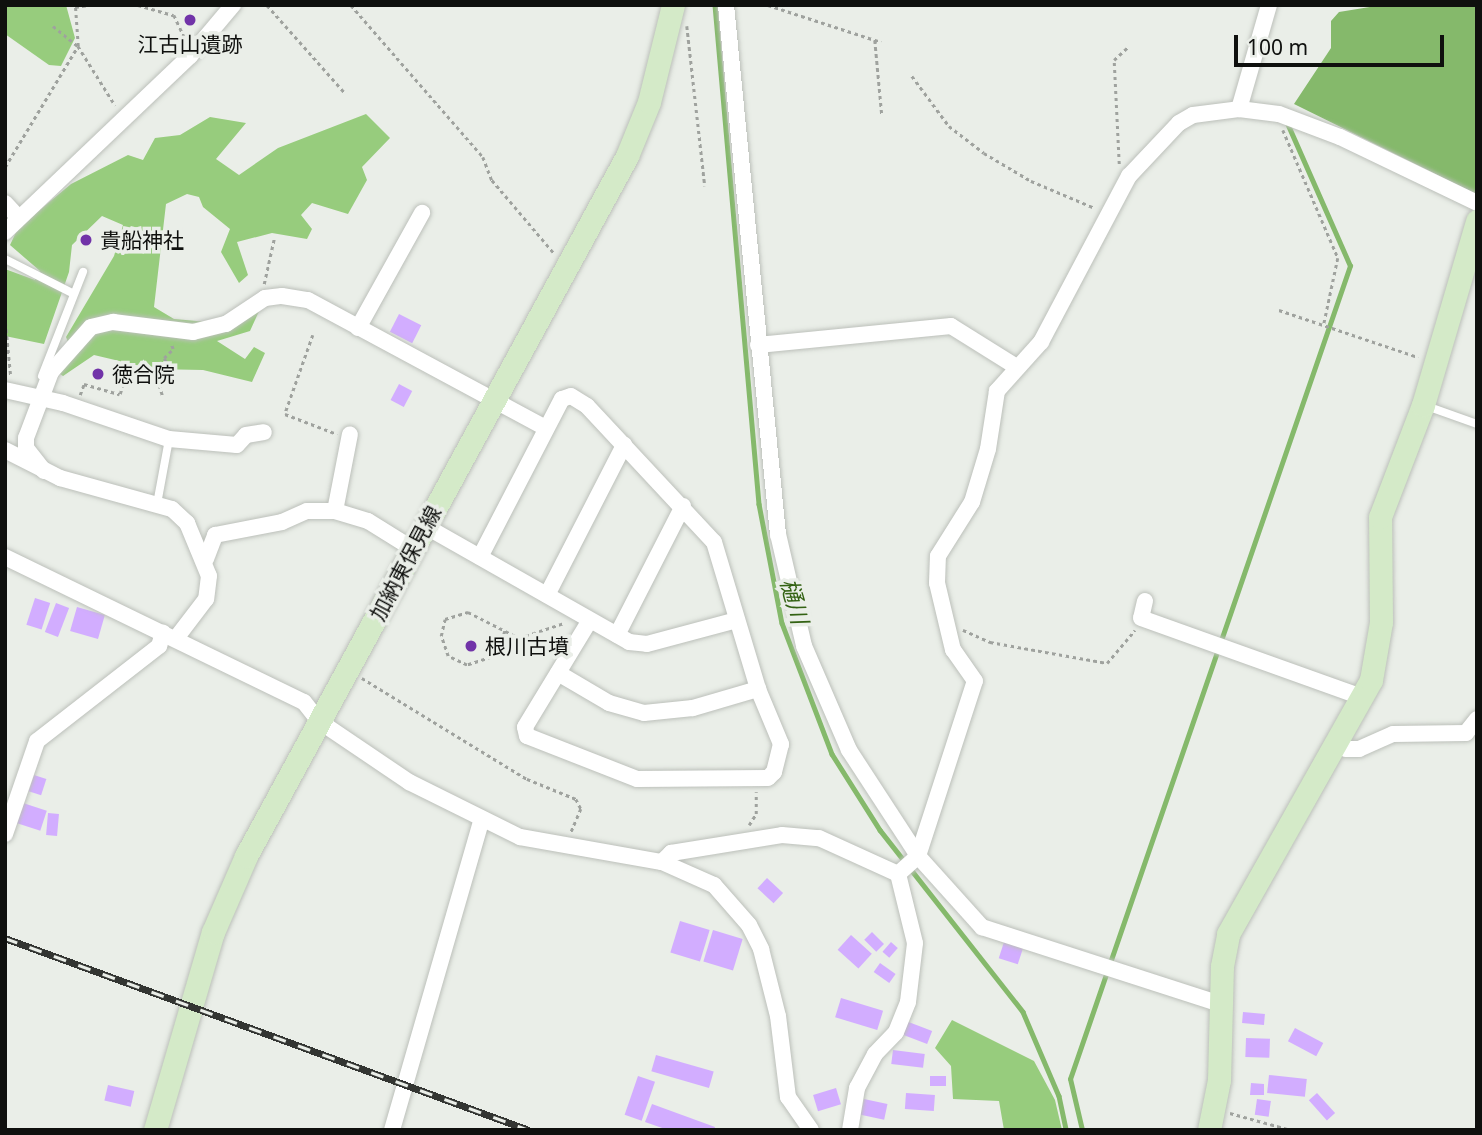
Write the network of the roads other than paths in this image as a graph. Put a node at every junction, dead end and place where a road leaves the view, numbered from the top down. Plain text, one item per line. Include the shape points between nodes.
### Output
1 (233, 5) edge
2 (726, 5) edge
3 (1269, 5) edge
4 (673, 6) edge
5 (1239, 109) junction
6 (5, 203) edge
7 (1477, 203) edge
8 (422, 214) dead end
9 (18, 217) junction
10 (1477, 221) edge
11 (5, 232) edge
12 (5, 259) edge
13 (83, 272) dead end
14 (72, 293) junction
15 (358, 328) junction
16 (758, 345) junction
17 (1015, 366) junction
18 (42, 375) junction
19 (7, 391) edge
20 (40, 400) junction
21 (491, 400) junction
22 (1423, 405) junction
23 (1477, 424) edge
24 (546, 428) junction
25 (264, 432) dead end
26 (169, 439) junction
27 (349, 439) road end
28 (624, 445) junction
29 (5, 450) edge
30 (44, 471) junction
31 (157, 505) junction
32 (684, 506) junction
33 (335, 510) junction
34 (425, 526) junction
35 (413, 549) junction
36 (5, 557) edge
37 (480, 557) junction
38 (206, 559) junction
39 (547, 595) junction
40 (1145, 601) dead end
41 (587, 618) junction
42 (737, 620) junction
43 (170, 635) junction
44 (617, 635) junction
45 (558, 673) junction
46 (758, 689) junction
47 (1364, 698) junction
48 (1477, 719) edge
49 (319, 721) junction
50 (1339, 740) junction
51 (482, 819) junction
52 (5, 834) edge
53 (917, 856) junction
54 (662, 862) junction
55 (900, 872) junction
56 (1221, 1004) junction
57 (1212, 1120) edge
58 (155, 1130) edge
59 (392, 1130) edge
60 (811, 1130) edge
61 (850, 1130) edge

1 - 9 street via 190,56
2 - 16 street
3 - 5 street
4 - 21 main road, 加納東保見線 via 649,102 627,156
5 - 7 street via 1279,114
5 - 17 street via 1193,115 1179,123 1125,184 1041,342
6 - 9 street
8 - 15 street
9 - 11 street
10 - 22 main road
12 - 14 lane
13 - 14 lane
14 - 18 lane
15 - 18 street via 308,300 263,299 226,324 166,331 100,322
15 - 21 street
16 - 17 street via 951,326
16 - 53 street via 778,534 804,646 849,750
17 - 53 street via 997,391 988,449 972,502 938,556 937,583 957,658 975,681
18 - 20 street
19 - 20 street
20 - 26 street
20 - 30 street via 26,443
21 - 24 street
21 - 34 main road, 加納東保見線
22 - 23 lane
22 - 47 main road via 1380,517 1379,648
24 - 28 street via 562,399 571,396
24 - 37 street
25 - 26 street via 246,435 237,445
26 - 31 lane
27 - 33 street
28 - 32 street
28 - 39 street
29 - 30 street
30 - 31 street
31 - 38 street via 172,509 187,523
32 - 42 street via 714,542
32 - 44 street
33 - 35 street via 368,521
33 - 38 street via 307,511 282,522 215,535
34 - 35 main road, 加納東保見線
34 - 37 street
35 - 49 main road, 加納東保見線
36 - 43 street
37 - 39 street
38 - 43 street via 206,599
39 - 41 street
40 - 47 street via 1141,618
41 - 44 street
41 - 45 street
42 - 44 street via 647,644
42 - 46 street
43 - 49 street via 304,702
43 - 52 street via 37,741
45 - 46 street via 609,703 644,713 692,708
45 - 46 street via 525,727 527,736 637,779 755,778 774,772 781,744
47 - 50 main road
48 - 50 street via 1466,733 1393,734 1359,749 1346,749
49 - 51 street via 409,782
49 - 58 main road, 加納東保見線 via 246,856 213,932
50 - 56 main road via 1236,913 1224,949
51 - 54 street via 520,837
51 - 59 street
53 - 55 street
53 - 56 street via 982,927
54 - 55 street via 671,853 782,835 819,838
54 - 60 street via 714,885 749,925 778,1016 788,1097
55 - 61 street via 915,943 908,1002 896,1032 875,1054 857,1088
56 - 57 main road

